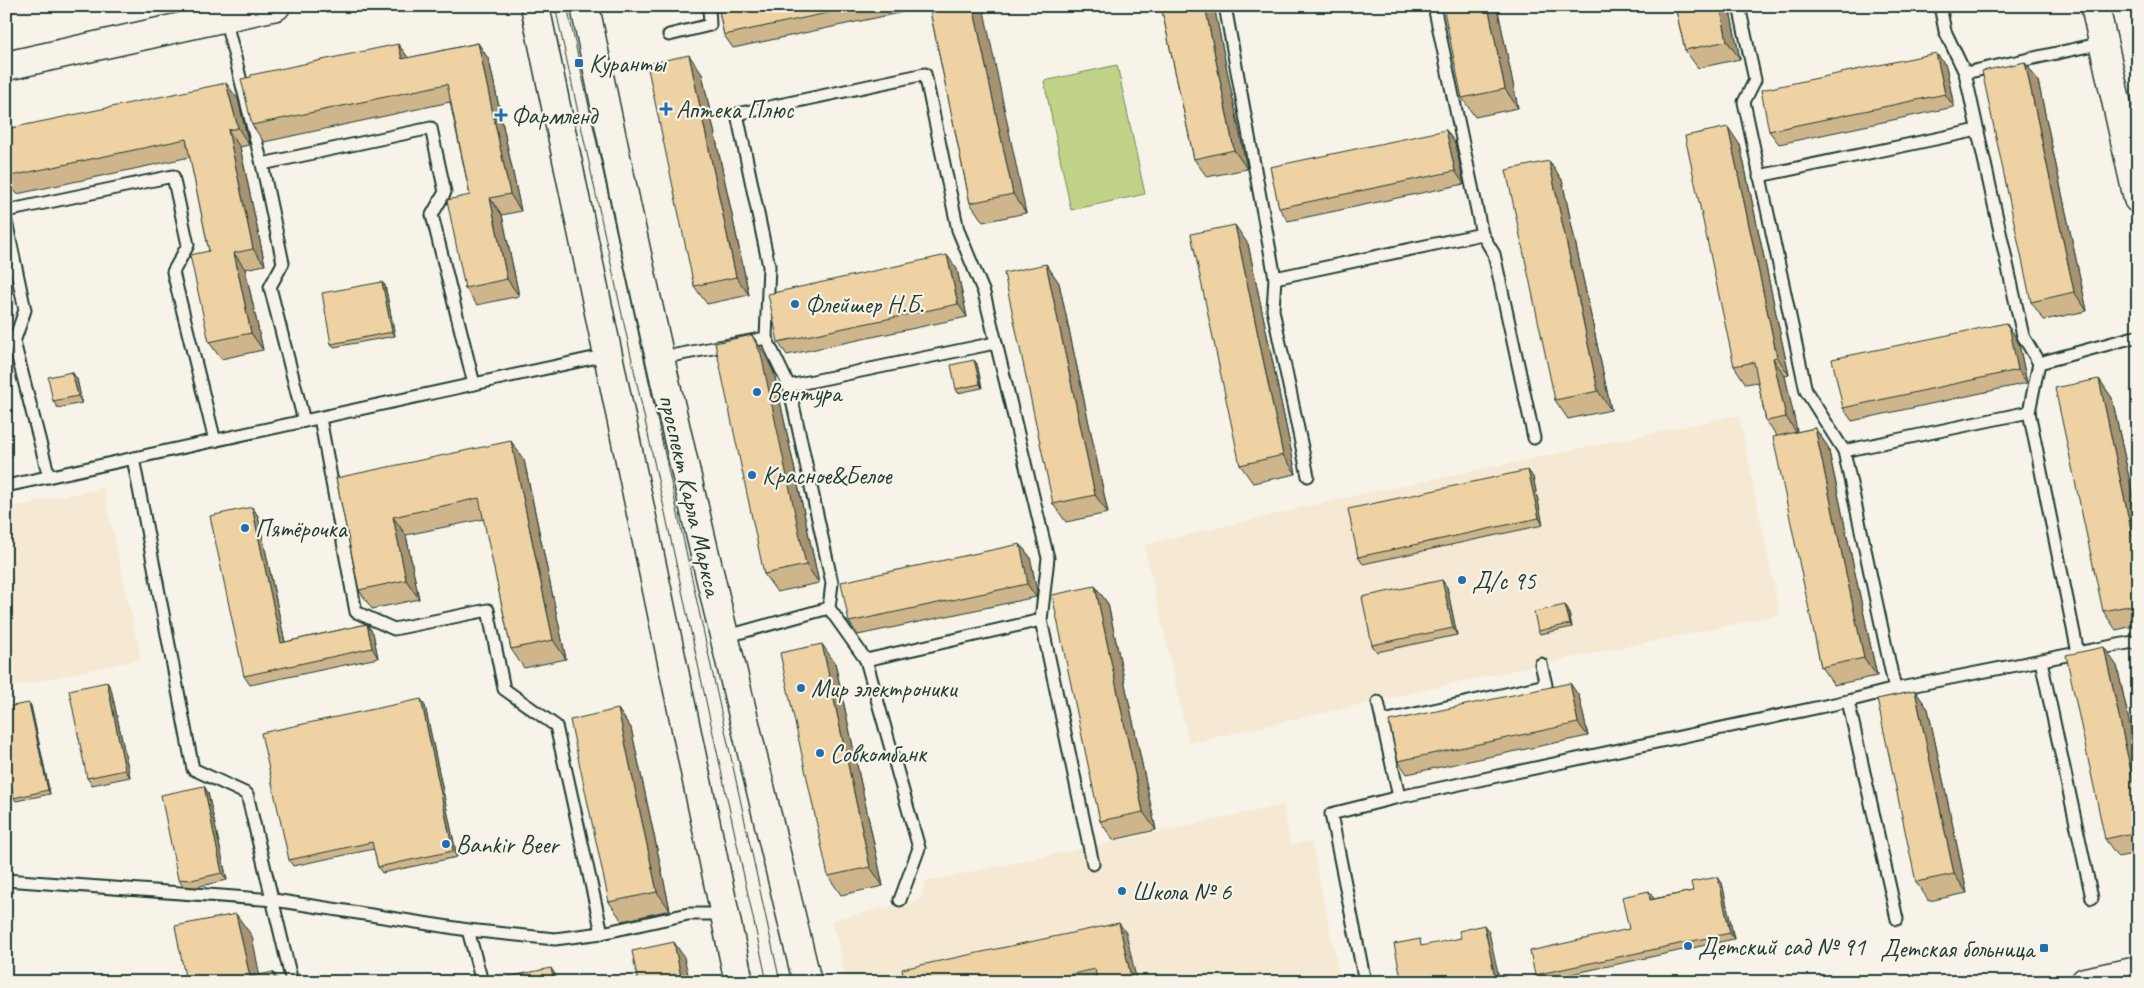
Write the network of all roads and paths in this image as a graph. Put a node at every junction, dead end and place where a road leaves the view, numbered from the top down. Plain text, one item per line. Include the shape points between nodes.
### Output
1 (276, 6) edge
2 (535, 6) edge
3 (585, 6) edge
4 (709, 6) edge
5 (1225, 6) edge
6 (1434, 6) edge
7 (1739, 6) edge
8 (1940, 6) edge
9 (2095, 6) edge
10 (225, 18) junction
11 (669, 35) dead end
12 (2104, 43) junction
13 (6, 66) edge
14 (1965, 73) junction
15 (1978, 130) junction
16 (262, 164) junction
17 (1759, 176) junction
18 (2138, 199) edge
19 (6, 211) edge
20 (6, 221) edge
21 (1482, 234) junction
22 (1275, 278) junction
23 (2138, 336) edge
24 (766, 338) junction
25 (995, 343) junction
26 (606, 355) junction
27 (660, 358) junction
28 (2039, 362) junction
29 (474, 384) junction
30 (789, 386) junction
31 (2029, 412) junction
32 (320, 418) junction
33 (304, 421) junction
34 (1534, 438) dead end
35 (215, 441) junction
36 (1844, 451) junction
37 (133, 458) junction
38 (1308, 476) dead end
39 (49, 477) junction
40 (6, 486) edge
41 (829, 608) junction
42 (1041, 620) junction
43 (724, 637) junction
44 (2138, 641) edge
45 (2078, 653) junction
46 (866, 660) junction
47 (2041, 661) junction
48 (1541, 664) dead end
49 (1895, 689) junction
50 (1848, 701) junction
51 (1378, 702) dead end
52 (1384, 721) junction
53 (1400, 797) junction
54 (1093, 864) dead end
55 (6, 880) edge
56 (2092, 898) dead end
57 (274, 900) junction
58 (900, 900) dead end
59 (725, 914) junction
60 (1897, 920) dead end
61 (468, 930) junction
62 (602, 933) junction
63 (2138, 971) edge
64 (292, 982) edge
65 (482, 982) edge
66 (739, 982) edge
67 (807, 982) edge
68 (1365, 982) edge
69 (2085, 982) edge

1 - 10 main road
2 - 26 main road, проспект Карла Маркса
3 - 27 main road, проспект Карла Маркса
4 - 11 lane via 710,25
5 - 22 lane
6 - 21 lane
7 - 17 lane via 1755,80 1744,102
8 - 14 lane via 1945,31
9 - 12 main road
10 - 13 main road
10 - 16 lane
12 - 14 lane
12 - 18 main road
14 - 15 lane
15 - 17 lane
15 - 28 lane via 2023,336
16 - 29 lane via 431,128 446,192 432,215
16 - 33 lane via 283,263 270,287
17 - 36 lane via 1806,391
19 - 35 lane via 173,176 188,245 173,272
20 - 39 lane via 26,310 14,342
21 - 22 lane
21 - 34 lane via 1494,254
22 - 38 lane via 1273,310
23 - 28 lane
24 - 25 lane via 769,266 737,114 925,74 958,230 984,294
24 - 27 lane
24 - 30 lane
25 - 30 lane
25 - 42 lane via 1048,558
26 - 29 lane
26 - 59 main road, проспект Карла Маркса
27 - 43 main road, проспект Карла Маркса
28 - 31 lane
29 - 32 lane
30 - 41 lane via 832,583
31 - 36 lane
31 - 45 lane
32 - 33 lane
32 - 62 lane via 356,612 394,629 488,610 504,689 556,726
33 - 35 lane
35 - 37 lane
36 - 49 lane
37 - 39 lane
37 - 57 lane via 194,769 247,794
39 - 40 lane
41 - 43 lane
41 - 46 lane
42 - 46 lane
42 - 54 lane
43 - 67 main road, проспект Карла Маркса
44 - 45 lane
45 - 47 lane
46 - 58 lane via 919,848
47 - 49 lane
47 - 56 lane
48 - 52 lane via 1546,685
49 - 50 lane
50 - 53 lane
50 - 60 lane
51 - 52 lane
52 - 53 lane
53 - 68 lane via 1331,814
55 - 57 lane
57 - 61 lane
57 - 64 lane
59 - 62 lane via 688,914
59 - 66 main road, проспект Карла Маркса
61 - 62 lane via 555,939
61 - 65 lane
63 - 69 main road

